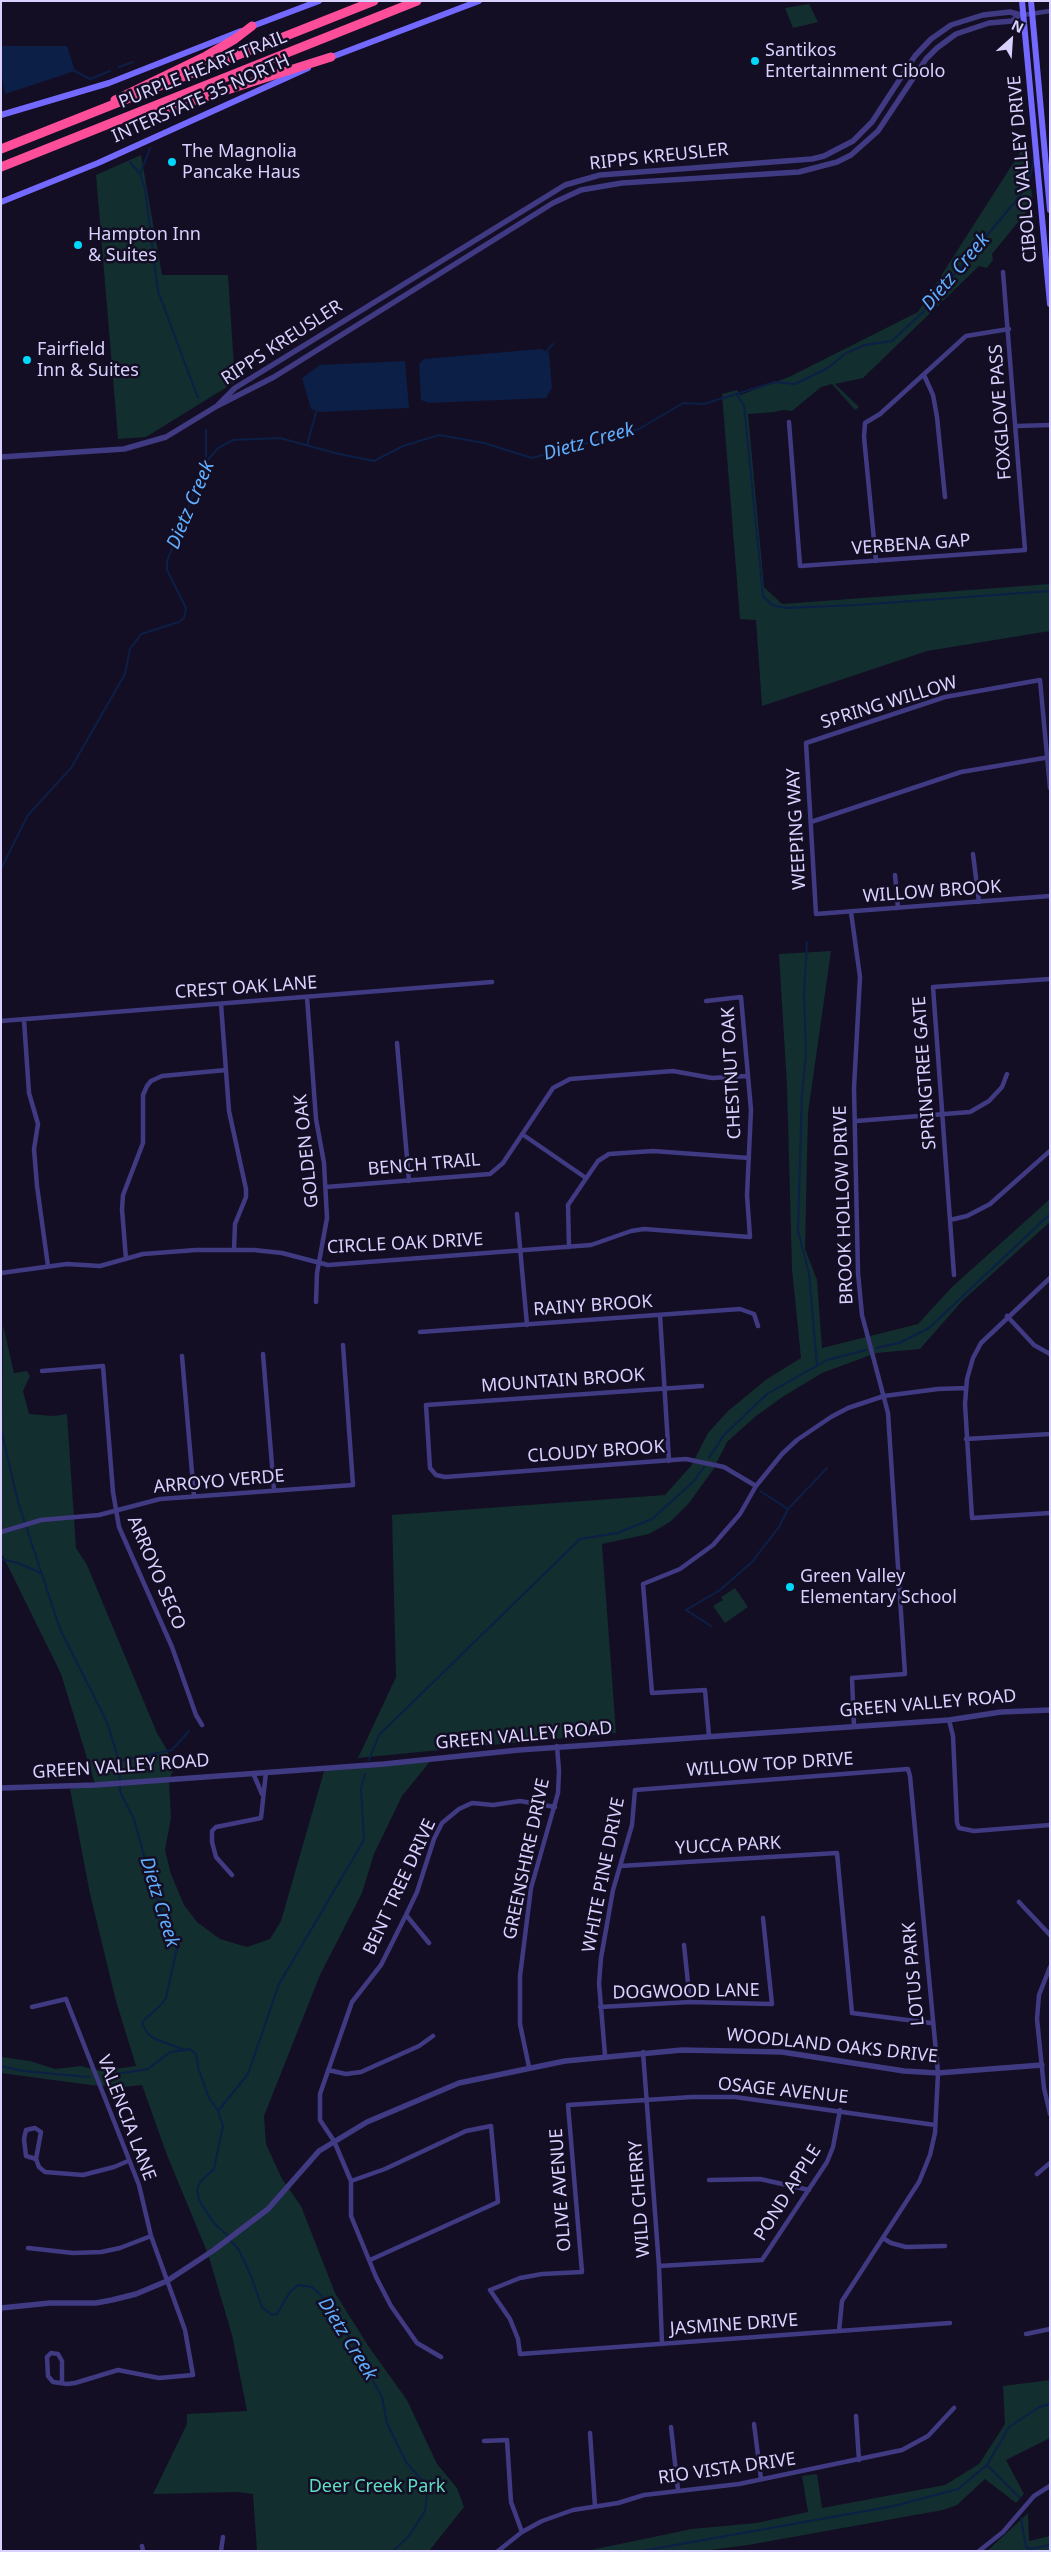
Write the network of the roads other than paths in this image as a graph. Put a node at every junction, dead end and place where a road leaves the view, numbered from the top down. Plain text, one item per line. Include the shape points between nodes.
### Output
1 (319, 1) edge
2 (374, 1) edge
3 (417, 1) edge
4 (479, 1) edge
5 (1022, 1) edge
6 (1031, 1) edge
7 (1050, 11) edge
8 (1032, 14) junction
9 (1021, 15) junction
10 (252, 26) junction
11 (331, 57) junction
12 (1, 115) edge
13 (81, 119) junction
14 (99, 129) junction
15 (1, 150) edge
16 (1, 167) edge
17 (1, 202) edge
18 (1050, 210) edge
19 (1003, 272) dead end
20 (1049, 279) edge
21 (1050, 304) edge
22 (1008, 329) junction
23 (924, 375) junction
24 (217, 406) junction
25 (789, 422) dead end
26 (1050, 425) edge
27 (1017, 426) junction
28 (1, 458) edge
29 (945, 497) dead end
30 (1025, 550) joint
31 (876, 561) junction
32 (806, 743) joint
33 (1049, 757) edge
34 (1050, 788) edge
35 (811, 822) junction
36 (974, 854) dead end
37 (896, 875) dead end
38 (1050, 896) edge
39 (979, 902) junction
40 (898, 908) junction
41 (851, 912) junction
42 (816, 914) joint
43 (1050, 979) edge
44 (492, 982) dead end
45 (307, 997) junction
46 (706, 1001) dead end
47 (221, 1004) junction
48 (24, 1020) junction
49 (1, 1021) edge
50 (397, 1044) dead end
51 (226, 1070) junction
52 (1007, 1074) dead end
53 (747, 1076) junction
54 (942, 1116) junction
55 (856, 1121) junction
56 (522, 1134) junction
57 (1050, 1151) edge
58 (749, 1158) junction
59 (586, 1178) junction
60 (409, 1181) junction
61 (326, 1187) junction
62 (517, 1214) dead end
63 (950, 1220) junction
64 (750, 1237) joint
65 (569, 1247) junction
66 (234, 1250) junction
67 (520, 1251) junction
68 (126, 1259) junction
69 (319, 1262) junction
70 (48, 1266) junction
71 (1, 1273) edge
72 (954, 1275) dead end
73 (1050, 1278) edge
74 (316, 1302) dead end
75 (660, 1315) junction
76 (1007, 1316) junction
77 (526, 1325) junction
78 (758, 1326) dead end
79 (420, 1332) dead end
80 (343, 1345) dead end
81 (263, 1354) dead end
82 (1050, 1354) edge
83 (182, 1356) dead end
84 (42, 1371) dead end
85 (702, 1386) dead end
86 (664, 1388) junction
87 (966, 1388) junction
88 (884, 1396) junction
89 (1050, 1434) edge
90 (966, 1440) junction
91 (669, 1461) junction
92 (433, 1472) joint
93 (756, 1486) junction
94 (274, 1490) junction
95 (194, 1496) junction
96 (116, 1512) junction
97 (1050, 1514) edge
98 (1, 1532) edge
99 (1050, 1710) edge
100 (949, 1720) junction
101 (202, 1725) dead end
102 (854, 1726) junction
103 (709, 1736) junction
104 (557, 1746) junction
105 (908, 1769) joint
106 (266, 1772) junction
107 (253, 1773) junction
108 (1, 1788) edge
109 (635, 1790) joint
110 (263, 1796) junction
111 (555, 1807) junction
112 (1050, 1825) edge
113 (620, 1866) junction
114 (232, 1875) dead end
115 (1020, 1902) dead end
116 (406, 1915) junction
117 (763, 1918) dead end
118 (1050, 1935) edge
119 (428, 1943) dead end
120 (684, 1945) dead end
121 (1050, 1967) edge
122 (1048, 1976) edge
123 (690, 2002) junction
124 (32, 2007) dead end
125 (600, 2007) junction
126 (932, 2022) junction
127 (434, 2036) dead end
128 (643, 2052) junction
129 (605, 2055) junction
130 (1042, 2065) junction
131 (529, 2066) junction
132 (328, 2070) junction
133 (938, 2073) junction
134 (647, 2100) junction
135 (568, 2105) joint
136 (840, 2110) junction
137 (1050, 2114) edge
138 (935, 2124) junction
139 (334, 2141) junction
140 (36, 2159) junction
141 (128, 2161) junction
142 (1050, 2163) edge
143 (1037, 2174) dead end
144 (709, 2180) dead end
145 (351, 2181) junction
146 (808, 2190) junction
147 (151, 2236) junction
148 (883, 2238) junction
149 (945, 2246) dead end
150 (28, 2248) dead end
151 (370, 2260) junction
152 (659, 2266) junction
153 (167, 2281) junction
154 (1, 2308) edge
155 (950, 2323) dead end
156 (1050, 2329) edge
157 (838, 2331) junction
158 (1026, 2334) dead end
159 (662, 2344) junction
160 (520, 2354) joint
161 (441, 2357) dead end
162 (62, 2383) junction
163 (954, 2408) dead end
164 (856, 2416) dead end
165 (754, 2424) dead end
166 (671, 2427) dead end
167 (590, 2434) dead end
168 (484, 2440) dead end
169 (859, 2460) junction
170 (761, 2479) junction
171 (1050, 2486) edge
172 (678, 2490) junction
173 (595, 2506) junction
174 (522, 2532) junction
175 (223, 2537) dead end
176 (221, 2551) edge
177 (498, 2551) edge
178 (980, 2551) edge

1 - 10 main road
2 - 13 highway, PURPLE HEART TRAIL
3 - 14 highway, PURPLE HEART TRAIL
4 - 11 main road, INTERSTATE 35 NORTH
5 - 9 main road, CIBOLO VALLEY DRIVE
6 - 8 main road, CIBOLO VALLEY DRIVE
7 - 8 street
8 - 9 street
8 - 18 main road, CIBOLO VALLEY DRIVE
9 - 20 main road, CIBOLO VALLEY DRIVE
9 - 24 street, RIPPS KREUSLER via 1012,21 989,23 956,34 937,48 926,59 878,131 859,149 838,162 799,172 622,183 567,195 274,377
9 - 24 street, RIPPS KREUSLER via 1010,12 983,15 951,25 931,39 911,62 872,122 853,141 824,156 606,174 566,185 235,388
10 - 12 main road via 118,80
10 - 13 highway via 206,56
11 - 14 highway
11 - 17 main road, INTERSTATE 35 NORTH via 90,166
13 - 15 highway, PURPLE HEART TRAIL
14 - 16 highway, PURPLE HEART TRAIL
19 - 22 street, FOXGLOVE PASS
20 - 21 main road, CIBOLO VALLEY DRIVE
22 - 23 street via 966,336
22 - 27 street, FOXGLOVE PASS
23 - 29 street via 933,395 937,417
23 - 31 street via 866,423 864,437
24 - 28 street, RIPPS KREUSLER via 166,437 137,446
25 - 31 street, VERBENA GAP via 800,566
26 - 27 street
27 - 30 street, FOXGLOVE PASS
30 - 31 street, VERBENA GAP
32 - 33 street, SPRING WILLOW via 945,697 1040,680
32 - 35 street, WEEPING WAY
33 - 34 street
33 - 35 street via 961,772
35 - 42 street, WEEPING WAY
36 - 39 street
37 - 40 street
38 - 39 street, WILLOW BROOK
39 - 40 street, WILLOW BROOK
40 - 41 street, WILLOW BROOK
41 - 42 street, WILLOW BROOK
41 - 55 street, BROOK HOLLOW DRIVE via 860,978 855,1055
43 - 54 street, SPRINGTREE GATE via 933,987
44 - 45 street, CREST OAK LANE
45 - 47 street, CREST OAK LANE
45 - 61 street, GOLDEN OAK via 316,1119
46 - 53 street, CHESTNUT OAK via 741,997
47 - 48 street, CREST OAK LANE
47 - 51 street
48 - 49 street, CREST OAK LANE
48 - 70 street via 29,1093 38,1124 34,1150 36,1186
50 - 60 street
51 - 66 street via 230,1122 246,1189 236,1224
51 - 68 street via 162,1076 147,1086 143,1095 143,1143 123,1195
52 - 54 street via 1002,1087 980,1108
53 - 56 street, BENCH TRAIL via 712,1078 661,1071 570,1078 553,1088
53 - 58 street, CHESTNUT OAK via 751,1110
54 - 55 street
54 - 63 street, SPRINGTREE GATE
55 - 88 street, BROOK HOLLOW DRIVE via 860,1299 864,1327
56 - 59 street
56 - 60 street, BENCH TRAIL via 499,1168 490,1174
57 - 63 street via 990,1204 967,1216
58 - 59 street via 653,1151 620,1152 598,1160
58 - 64 street, CHESTNUT OAK
59 - 65 street via 567,1210
60 - 61 street, BENCH TRAIL
61 - 69 street, GOLDEN OAK via 327,1218
62 - 67 street
63 - 72 street, SPRINGTREE GATE
64 - 65 street, CIRCLE OAK DRIVE via 644,1229 591,1245
65 - 67 street, CIRCLE OAK DRIVE
66 - 68 street, CIRCLE OAK DRIVE via 153,1253
66 - 69 street, CIRCLE OAK DRIVE via 282,1253
67 - 69 street, CIRCLE OAK DRIVE via 339,1264
67 - 77 street
68 - 70 street, CIRCLE OAK DRIVE via 100,1266
69 - 74 street, GOLDEN OAK
70 - 71 street, CIRCLE OAK DRIVE
73 - 76 street
75 - 77 street, RAINY BROOK
75 - 78 street, RAINY BROOK via 740,1309 754,1314
75 - 86 street
76 - 82 street via 1034,1345
76 - 87 street via 981,1343 973,1358
77 - 79 street, RAINY BROOK
80 - 94 street, ARROYO VERDE via 353,1485
81 - 94 street
83 - 95 street
84 - 96 street, ARROYO SECO via 103,1366
85 - 86 street, MOUNTAIN BROOK
86 - 91 street
86 - 92 street, MOUNTAIN BROOK via 426,1405
87 - 88 street
87 - 90 street
88 - 93 street via 848,1408 817,1425 782,1454
88 - 102 street, BROOK HOLLOW DRIVE via 890,1431 905,1674 852,1678
89 - 90 street
90 - 97 street via 972,1518
91 - 92 street, CLOUDY BROOK via 445,1477
91 - 93 street, CLOUDY BROOK via 714,1464
93 - 103 street via 740,1514 713,1545 680,1569 643,1584 652,1693 705,1690
94 - 95 street, ARROYO VERDE
95 - 96 street, ARROYO VERDE via 160,1499
96 - 98 street, ARROYO VERDE via 34,1522
96 - 101 street, ARROYO SECO
99 - 100 street, GREEN VALLEY ROAD via 1001,1712
100 - 102 street, GREEN VALLEY ROAD
100 - 112 street via 960,1828 974,1831
102 - 103 street, GREEN VALLEY ROAD
103 - 104 street, GREEN VALLEY ROAD
104 - 106 street, GREEN VALLEY ROAD via 384,1764
104 - 111 street, GREENSHIRE DRIVE via 560,1771
105 - 109 street, WILLOW TOP DRIVE
105 - 126 street, LOTUS PARK
106 - 107 street, GREEN VALLEY ROAD
106 - 110 street
107 - 108 street, GREEN VALLEY ROAD
107 - 110 street
109 - 113 street, WHITE PINE DRIVE via 632,1825
110 - 114 street via 259,1819 216,1827 212,1831 216,1856
111 - 116 street, BENT TREE DRIVE via 520,1801 493,1805 472,1803 459,1809 437,1831
111 - 131 street, GREENSHIRE DRIVE via 531,1888 522,1945 520,2024
113 - 125 street, WHITE PINE DRIVE via 606,1924 599,1983
113 - 126 street, YUCCA PARK via 837,1853 852,2013
115 - 118 street
116 - 119 street
116 - 132 street, BENT TREE DRIVE via 381,1965 352,2002
117 - 123 street, DOGWOOD LANE via 772,2004
120 - 123 street
121 - 122 street
122 - 130 street via 1039,1995
123 - 125 street, DOGWOOD LANE
124 - 141 street, VALENCIA LANE via 66,1999
125 - 129 street, WHITE PINE DRIVE
126 - 133 street, LOTUS PARK
127 - 132 street via 361,2072 346,2074
128 - 129 street, WOODLAND OAKS DRIVE
128 - 133 street, WOODLAND OAKS DRIVE via 765,2051
128 - 134 street, WILD CHERRY
129 - 131 street, WOODLAND OAKS DRIVE
130 - 133 street, WOODLAND OAKS DRIVE
130 - 137 street
131 - 139 street, WOODLAND OAKS DRIVE via 451,2085 367,2122
132 - 139 street, BENT TREE DRIVE via 318,2113 323,2127
133 - 138 street, LOTUS PARK
134 - 135 street, OSAGE AVENUE
134 - 136 street, OSAGE AVENUE via 735,2097
134 - 152 street, WILD CHERRY
135 - 160 street, OLIVE AVENUE via 582,2272 520,2278 490,2290 510,2319
136 - 138 street, OSAGE AVENUE
136 - 146 street, POND APPLE via 833,2147
138 - 148 street, LOTUS PARK via 930,2155 919,2182
139 - 145 street, BENT TREE DRIVE
139 - 153 street, WOODLAND OAKS DRIVE via 319,2151 268,2209
140 - 140 street via 26,2156 24,2139 26,2130 35,2128 41,2132
140 - 141 street via 45,2172 83,2175
141 - 147 street, VALENCIA LANE via 138,2185
142 - 143 street
144 - 146 street via 760,2179
145 - 151 street, BENT TREE DRIVE via 351,2216
145 - 151 street via 466,2131 491,2126 498,2202
146 - 152 street, POND APPLE via 762,2260
147 - 150 street via 100,2252 73,2254
147 - 153 street, VALENCIA LANE
148 - 149 street via 891,2244 906,2247
148 - 157 street, LOTUS PARK via 842,2301
151 - 161 street, BENT TREE DRIVE via 391,2306 410,2334 424,2349
152 - 159 street, WILD CHERRY
153 - 154 street, WOODLAND OAKS DRIVE via 112,2300
153 - 162 street, VALENCIA LANE via 185,2330 194,2375 159,2378 118,2370 75,2383
155 - 157 street, JASMINE DRIVE
156 - 158 street
157 - 159 street, JASMINE DRIVE
159 - 160 street, JASMINE DRIVE
162 - 162 street via 53,2382 48,2376 46,2356 51,2353 58,2354 62,2361
163 - 169 street, RIO VISTA DRIVE via 915,2445
164 - 169 street
165 - 170 street
166 - 172 street
167 - 173 street
168 - 174 street via 507,2440 511,2502
169 - 170 street, RIO VISTA DRIVE
170 - 172 street, RIO VISTA DRIVE
171 - 178 street via 1034,2496 1003,2532
172 - 173 street, RIO VISTA DRIVE
173 - 174 street, RIO VISTA DRIVE via 560,2514
174 - 177 street, RIO VISTA DRIVE
175 - 176 street

